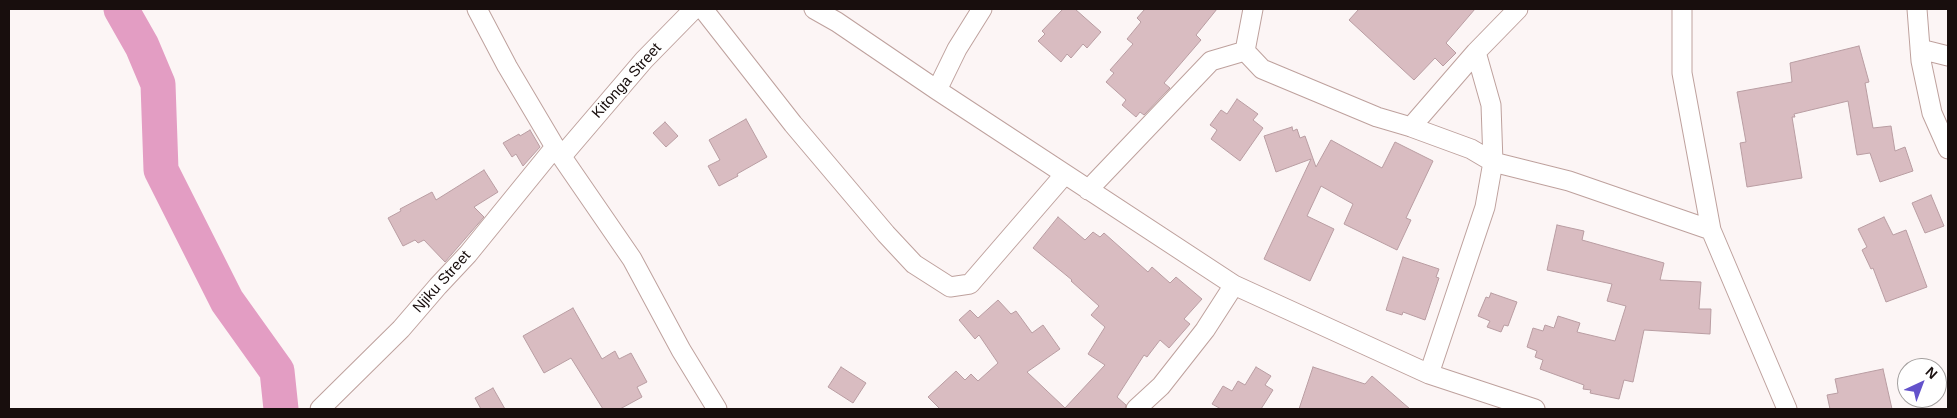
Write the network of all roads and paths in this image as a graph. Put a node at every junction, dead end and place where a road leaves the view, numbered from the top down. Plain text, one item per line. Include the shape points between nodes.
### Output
1 (477, 9) edge
2 (694, 9) edge
3 (703, 9) edge
4 (814, 9) edge
5 (982, 9) edge
6 (1518, 9) edge
7 (1917, 9) edge
8 (1679, 10) edge
9 (1254, 11) edge
10 (1920, 49) junction
11 (1245, 51) junction
12 (1476, 52) junction
13 (1948, 56) edge
14 (937, 90) junction
15 (1410, 126) junction
16 (1948, 149) edge
17 (558, 151) junction
18 (1493, 162) junction
19 (1065, 174) junction
20 (1088, 190) junction
21 (1711, 230) junction
22 (1234, 285) junction
23 (1429, 374) junction
24 (320, 409) edge
25 (717, 409) edge
26 (1136, 409) edge
27 (1531, 409) edge
28 (1787, 409) edge

1 - 17 street
2 - 17 street, Kitonga Street
3 - 19 street via 793,124 886,234 914,264 950,287 970,284
4 - 14 street
5 - 14 street via 957,48
6 - 12 street
7 - 10 street
8 - 21 street via 1682,73
9 - 11 street
10 - 13 street
10 - 16 street via 1932,113
11 - 15 street via 1262,69 1377,118
11 - 20 street via 1211,61
12 - 15 street
12 - 18 street via 1491,105
14 - 19 street
15 - 18 street via 1471,149
17 - 24 street, Njiku Street via 401,329
17 - 25 street via 632,259 680,350
18 - 21 street via 1569,181
18 - 23 street via 1485,207
19 - 20 street
20 - 22 street
21 - 28 street
22 - 23 street
22 - 26 street via 1205,330 1161,386
23 - 27 street

